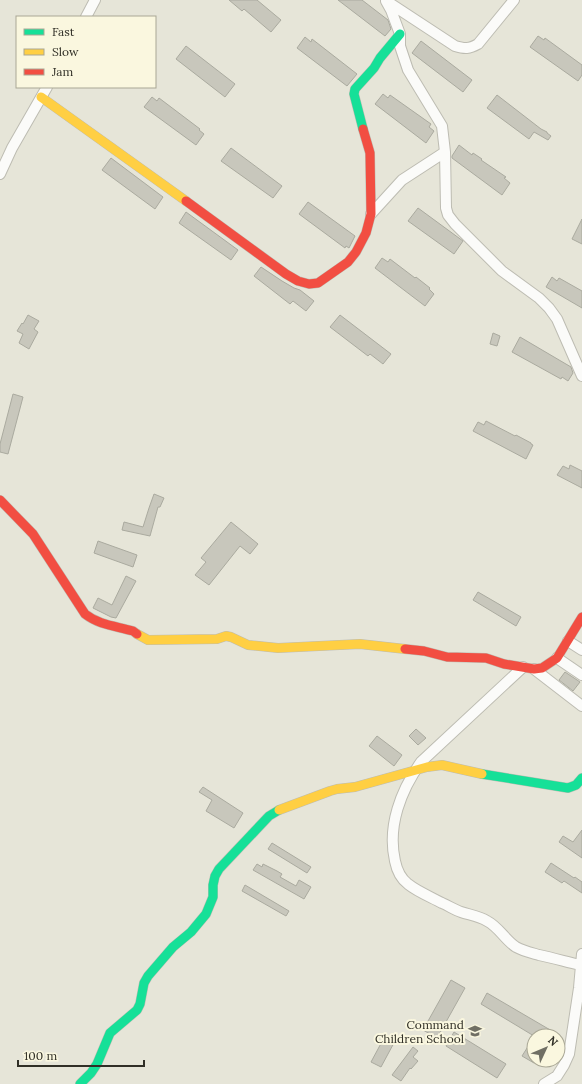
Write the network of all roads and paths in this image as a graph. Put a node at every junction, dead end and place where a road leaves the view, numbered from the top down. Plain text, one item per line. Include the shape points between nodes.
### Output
1 (96, 0) edge
2 (385, 0) edge
3 (514, 0) edge
4 (87, 16) edge
5 (400, 34) junction
6 (46, 88) edge
7 (41, 97) junction
8 (445, 152) junction
9 (0, 174) edge
10 (371, 214) junction
11 (582, 376) edge
12 (0, 500) edge
13 (582, 617) edge
14 (568, 641) junction
15 (582, 650) edge
16 (558, 658) junction
17 (523, 667) junction
18 (534, 669) junction
19 (582, 675) edge
20 (581, 705) edge
21 (415, 770) junction
22 (582, 778) edge
23 (582, 954) edge
24 (580, 965) junction
25 (80, 1084) edge
26 (544, 1084) edge

1 - 4 street
2 - 3 street via 455,46 464,49 478,44
2 - 5 street
5 - 8 street via 400,46 408,70 442,126
5 - 10 street via 355,88 354,94 370,153
6 - 7 street
7 - 9 street
7 - 10 street via 298,281 309,284 318,282 348,262 362,242
8 - 10 street via 402,180
8 - 11 street via 448,215 502,271 550,308
12 - 17 street via 33,534 85,614 99,623 122,628 148,640 217,639 231,636 248,645 278,648 360,644 447,657 486,658
13 - 14 street
14 - 15 street
14 - 16 street
16 - 18 street via 542,668
16 - 19 street
17 - 18 street
17 - 21 street
18 - 20 street
21 - 22 street via 442,765 568,788 579,783
21 - 24 street via 394,822 393,853 400,877 422,893 461,912 488,921 522,950
21 - 25 street via 376,782 330,791 269,816 218,869 213,885 213,897 206,914 148,976 137,1010 110,1033 98,1062
23 - 24 street
24 - 26 street via 569,1054 556,1076

